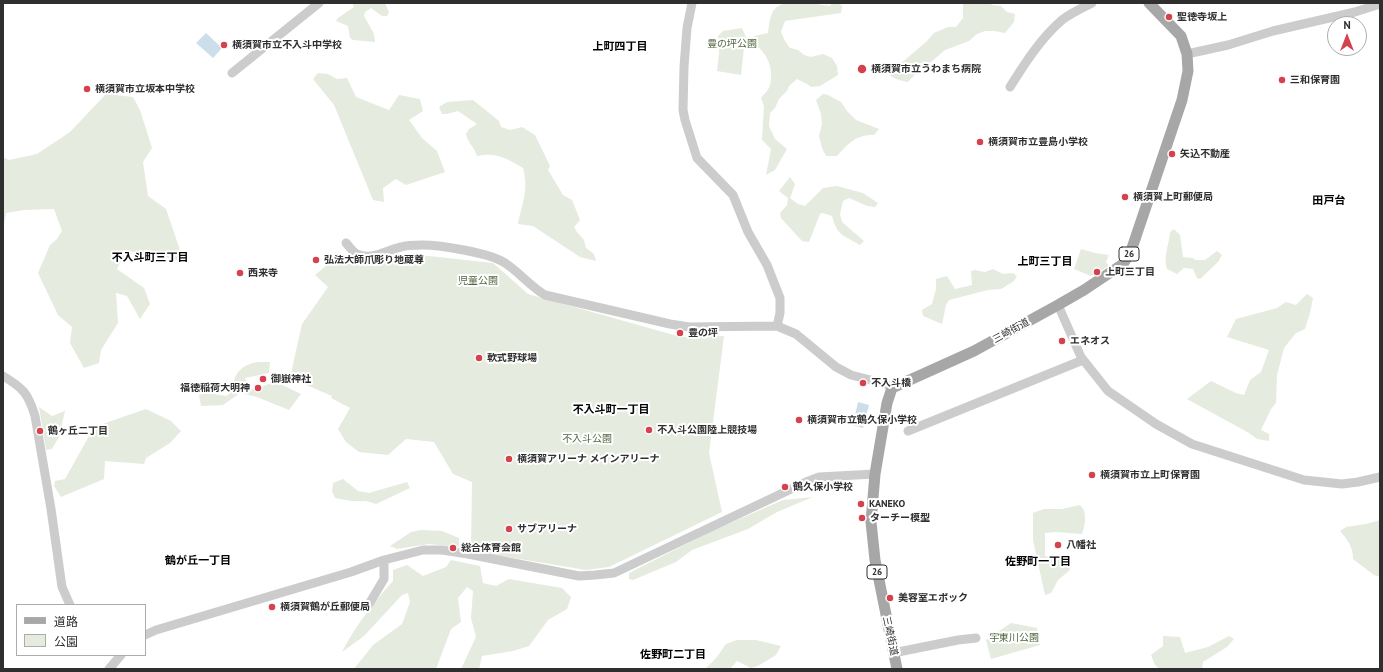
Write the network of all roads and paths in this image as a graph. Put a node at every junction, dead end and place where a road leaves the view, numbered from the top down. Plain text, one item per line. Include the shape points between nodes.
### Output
1 (318, 3) edge
2 (692, 3) edge
3 (1092, 3) edge
4 (1149, 3) edge
5 (1380, 4) edge
6 (1187, 54) junction
7 (232, 73) dead end
8 (1010, 86) dead end
9 (346, 243) dead end
10 (1058, 305) junction
11 (777, 326) junction
12 (1083, 360) junction
13 (3, 376) edge
14 (892, 388) junction
15 (908, 430) dead end
16 (875, 474) junction
17 (1380, 477) edge
18 (384, 560) junction
19 (70, 604) edge
20 (369, 604) dead end
21 (146, 634) edge
22 (976, 638) dead end
23 (893, 653) junction
24 (120, 656) edge
25 (109, 669) edge
26 (897, 669) edge

1 - 7 street
2 - 11 street via 684,67 685,120 697,158 733,195 748,232 767,265 780,298
3 - 8 street via 1062,20 1027,60
4 - 6 main road, 三崎街道 / 26 via 1181,36
5 - 6 street
6 - 10 main road, 三崎街道 / 26 via 1188,71 1182,100 1131,251 1122,264
9 - 11 street via 357,254 373,256 409,245 490,256 505,263 545,295 670,324 689,327
10 - 12 street
10 - 14 main road, 三崎街道 / 26 via 974,351
11 - 14 street via 796,334 836,367
12 - 15 street
12 - 17 street via 1108,391 1156,424 1192,444 1304,480 1342,484
13 - 19 street via 25,392 35,416 62,587
14 - 16 main road, 三崎街道 / 26
16 - 18 street via 819,477 811,480 614,573 579,576 442,550 423,550
16 - 23 main road, 三崎街道 / 26 via 872,538
18 - 20 street via 384,579
18 - 21 street
22 - 23 street
23 - 26 main road, 三崎街道 / 26
24 - 25 street

